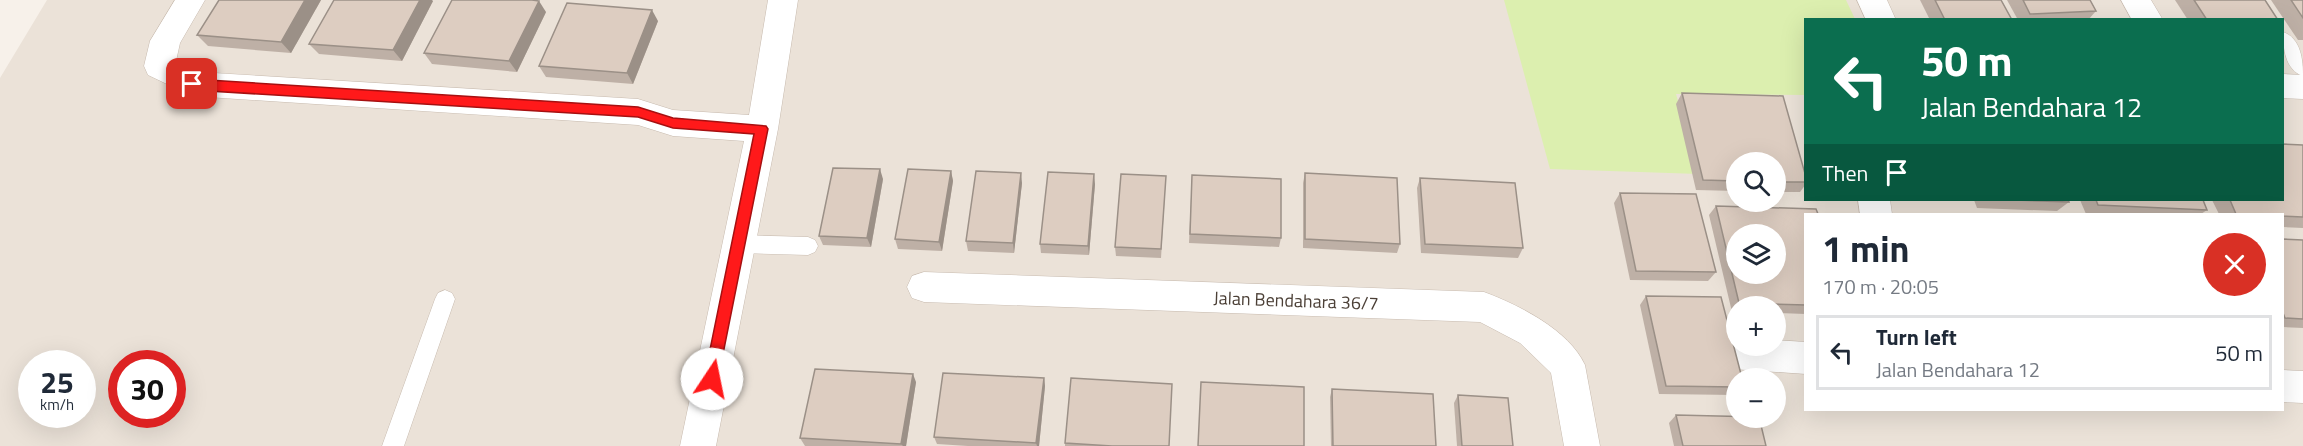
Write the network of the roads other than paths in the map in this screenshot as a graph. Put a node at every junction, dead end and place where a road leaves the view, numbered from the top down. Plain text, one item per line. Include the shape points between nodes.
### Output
1 (190, 0) edge
2 (783, 0) edge
3 (1872, 0) edge
4 (2136, 0) edge
5 (1880, 18) edge
6 (2147, 18) edge
7 (2284, 40) edge
8 (2303, 69) edge
9 (2284, 86) edge
10 (2303, 87) edge
11 (764, 120) junction
12 (739, 244) junction
13 (808, 246) dead end
14 (924, 287) dead end
15 (445, 299) dead end
16 (1776, 356) edge
17 (1804, 358) edge
18 (2284, 386) edge
19 (2303, 387) edge
20 (393, 446) edge
21 (698, 446) edge
22 (1582, 446) edge

1 - 11 street via 165,41 159,66 192,84 638,112 673,123
2 - 11 street
3 - 5 street
4 - 6 street
7 - 8 lane
9 - 10 street
11 - 12 street
12 - 13 lane
12 - 21 street
14 - 22 street, Jalan Bendahara 36/7 via 1484,308 1532,332 1567,366
15 - 20 lane
16 - 17 street
18 - 19 street

